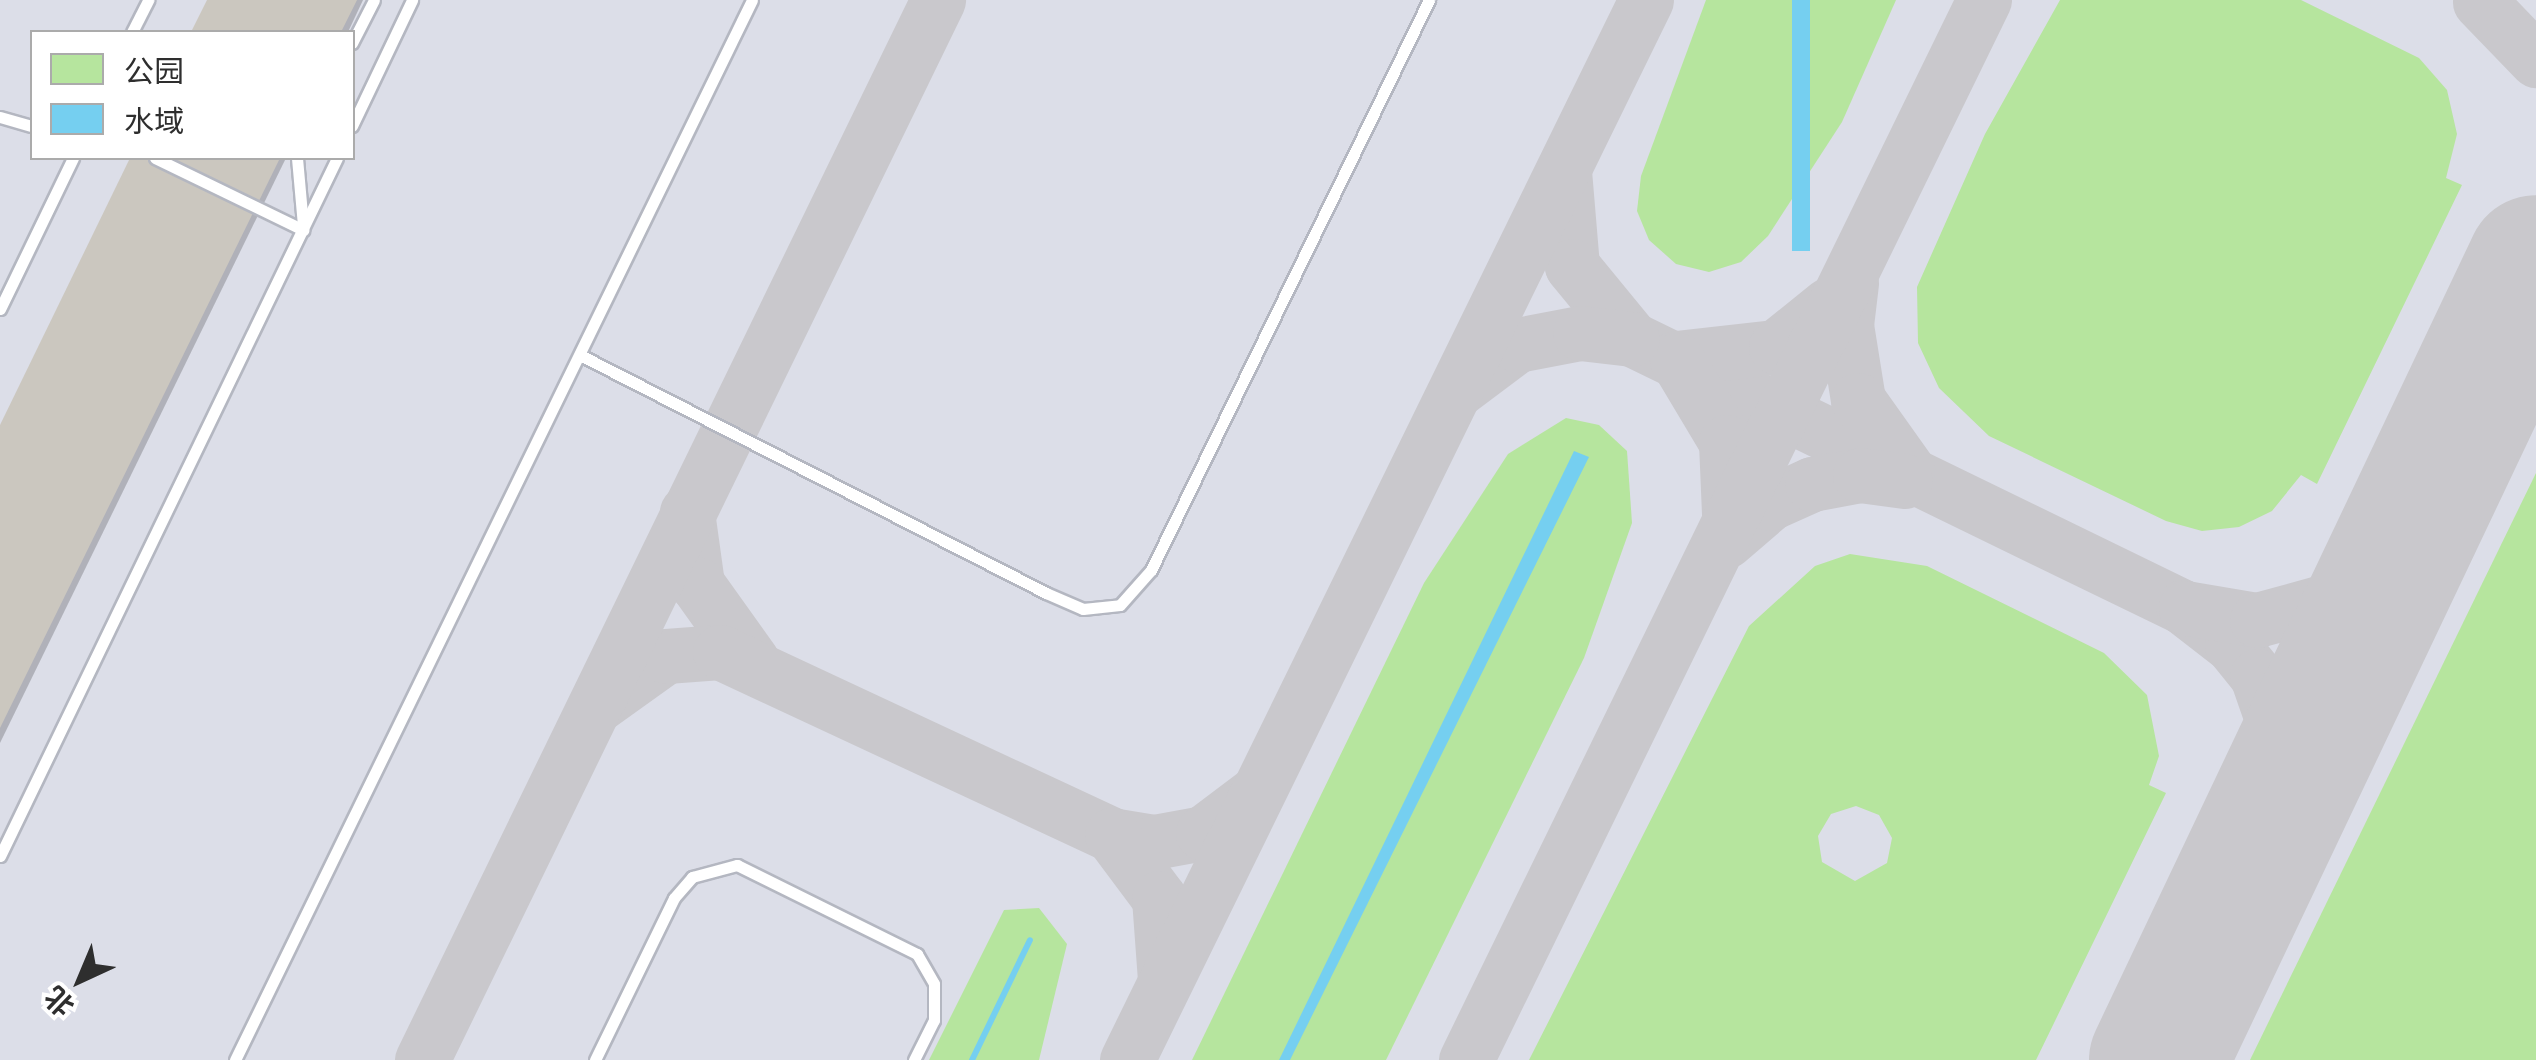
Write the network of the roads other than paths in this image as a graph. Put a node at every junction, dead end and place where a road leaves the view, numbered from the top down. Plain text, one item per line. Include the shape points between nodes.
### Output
1 (148, 0) edge
2 (374, 0) edge
3 (412, 0) edge
4 (752, 0) edge
5 (1429, 0) edge
6 (133, 30) edge
7 (355, 38) edge
8 (0, 117) edge
9 (355, 120) edge
10 (30, 125) edge
11 (71, 160) edge
12 (159, 160) edge
13 (297, 160) edge
14 (337, 160) edge
15 (303, 230) junction
16 (0, 310) edge
17 (580, 356) junction
18 (0, 856) edge
19 (236, 1060) edge
20 (595, 1060) edge
21 (914, 1060) edge

1 - 6 lane
2 - 7 lane
3 - 9 lane
4 - 17 lane
5 - 17 lane via 1151,570 1120,604 1084,609 1046,593
8 - 10 lane
11 - 16 lane
12 - 15 lane
13 - 15 lane
14 - 15 lane
15 - 18 lane
17 - 19 lane
20 - 21 lane via 674,898 692,877 737,865 917,954 934,984 934,1020

